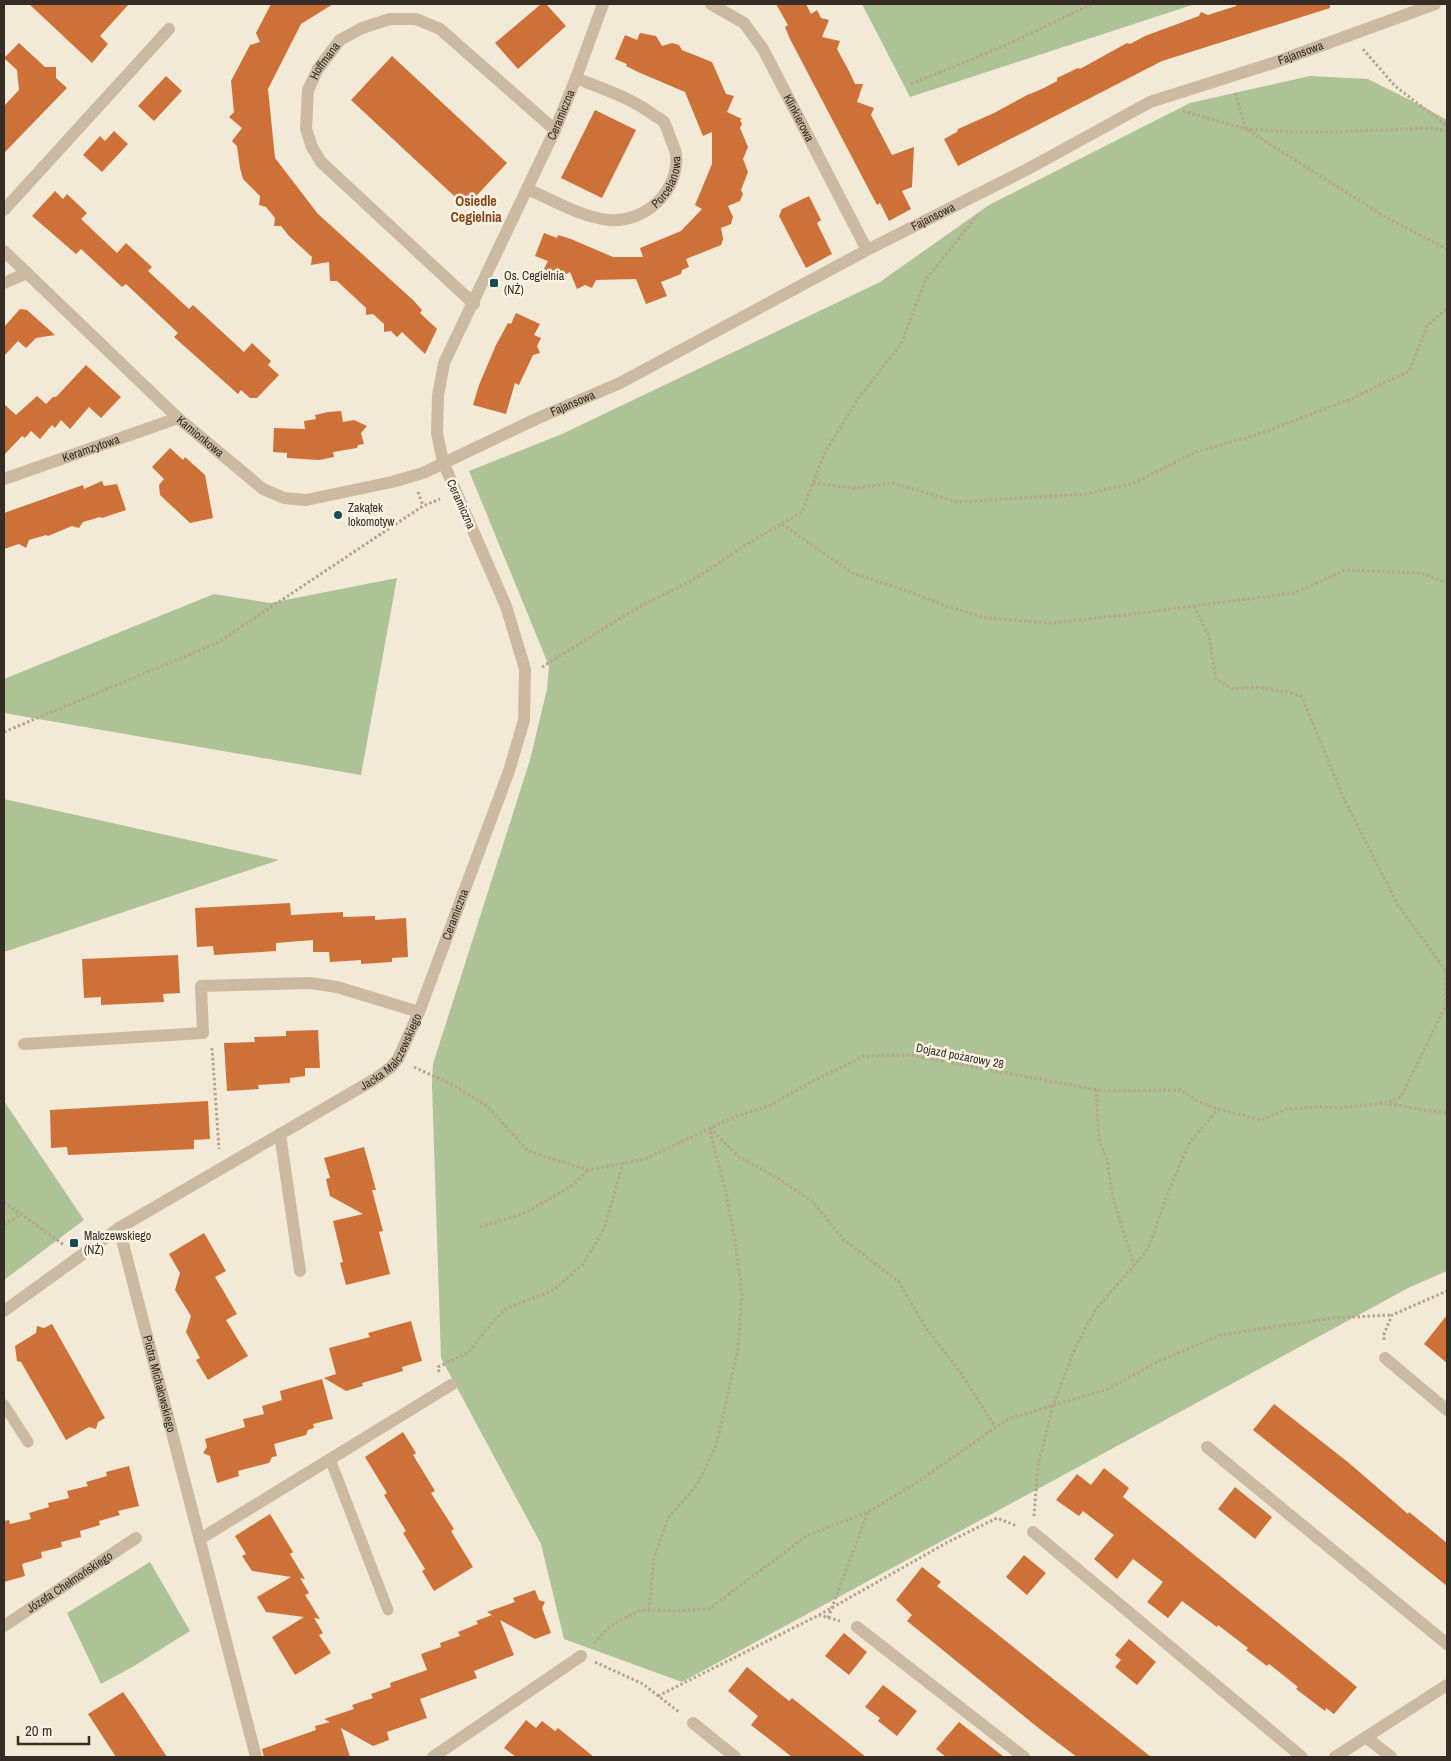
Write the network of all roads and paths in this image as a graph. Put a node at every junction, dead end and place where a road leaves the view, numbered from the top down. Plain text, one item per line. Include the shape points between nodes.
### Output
1 (603, 4) edge
2 (711, 4) edge
3 (1091, 4) edge
4 (1434, 4) edge
5 (1088, 11) dead end
6 (169, 28) dead end
7 (1351, 35) junction
8 (1230, 77) junction
9 (576, 78) junction
10 (911, 84) dead end
11 (1150, 102) junction
12 (1447, 126) edge
13 (1246, 129) junction
14 (555, 130) junction
15 (1447, 131) edge
16 (527, 189) junction
17 (984, 208) dead end
18 (4, 210) edge
19 (1447, 249) edge
20 (867, 250) junction
21 (4, 251) edge
22 (27, 273) junction
23 (4, 283) edge
24 (474, 304) junction
25 (1447, 308) edge
26 (178, 418) junction
27 (443, 462) junction
28 (4, 479) edge
29 (813, 483) junction
30 (446, 497) dead end
31 (782, 524) junction
32 (1447, 583) edge
33 (1194, 606) junction
34 (525, 678) junction
35 (4, 732) edge
36 (1447, 979) edge
37 (420, 1012) junction
38 (203, 1033) junction
39 (24, 1044) dead end
40 (398, 1059) junction
41 (1096, 1089) junction
42 (1386, 1103) junction
43 (1218, 1109) junction
44 (1447, 1113) edge
45 (709, 1128) junction
46 (280, 1134) junction
47 (623, 1163) junction
48 (220, 1170) junction
49 (588, 1170) junction
50 (4, 1202) edge
51 (20, 1214) junction
52 (4, 1224) edge
53 (480, 1227) dead end
54 (119, 1228) junction
55 (80, 1256) junction
56 (1134, 1264) junction
57 (300, 1271) dead end
58 (1447, 1291) edge
59 (4, 1311) edge
60 (1392, 1315) junction
61 (1385, 1358) joint
62 (438, 1367) dead end
63 (451, 1385) dead end
64 (4, 1405) edge
65 (1053, 1405) junction
66 (1447, 1410) edge
67 (996, 1428) junction
68 (28, 1442) dead end
69 (1207, 1447) dead end
70 (330, 1459) junction
71 (868, 1512) junction
72 (1033, 1532) junction
73 (136, 1538) dead end
74 (200, 1539) junction
75 (832, 1608) junction
76 (388, 1610) dead end
77 (649, 1610) junction
78 (819, 1615) junction
79 (828, 1618) junction
80 (4, 1626) edge
81 (857, 1626) joint
82 (1447, 1644) edge
83 (581, 1656) junction
84 (1447, 1685) edge
85 (658, 1696) junction
86 (693, 1723) joint
87 (1366, 1737) junction
88 (256, 1757) edge
89 (433, 1757) edge
90 (735, 1757) edge
91 (1024, 1757) edge
92 (1302, 1757) edge
93 (1335, 1757) edge
94 (1391, 1757) edge

1 - 9 street, Ceramiczna
2 - 20 street, Klinkierowa via 744,23 763,49
3 - 5 path
3 - 10 path via 1002,47
4 - 7 street, Fajansowa
6 - 18 street
7 - 8 street, Fajansowa
7 - 12 path via 1395,86
8 - 11 street, Fajansowa
8 - 13 path
9 - 14 street, Ceramiczna
9 - 16 street, Porcelanowa via 641,105 664,122 676,153 668,190 639,215 610,220 589,216
11 - 13 path
11 - 20 street, Fajansowa via 1026,170
13 - 15 path via 1291,132 1431,128
13 - 19 path via 1387,218
14 - 16 street, Ceramiczna
14 - 24 street, Hoffmana via 440,29 416,19 390,19 362,28 340,40 318,69 308,90 306,130 321,162
16 - 24 street, Ceramiczna
17 - 29 path via 926,279 901,344 860,396 825,452
20 - 27 street, Fajansowa via 620,383
21 - 22 street, Kamionkowa
22 - 23 street
22 - 26 street, Kamionkowa
24 - 27 street, Ceramiczna via 444,363 438,396 437,433
25 - 29 path via 1427,326 1409,371 1351,399 1259,434 1196,452 1134,483 1086,494 957,502 893,482 855,488
26 - 27 street, Kamionkowa via 263,489 284,498 306,500 392,482 423,473
26 - 28 street, Keramzytowa
27 - 34 street, Ceramiczna via 506,606
29 - 31 path via 802,512
30 - 35 path via 423,506 216,643
31 - 33 path via 852,573 987,618 1052,622
31 - 34 path
32 - 33 path via 1421,574 1344,570 1294,593
33 - 36 path via 1209,636 1216,679 1232,689 1254,687 1302,697 1344,799 1398,905 1446,971
34 - 37 street, Ceramiczna via 524,720 509,771
36 - 42 path via 1446,1005 1401,1097
37 - 38 street, Jacka Malczewskiego via 337,987 310,984 201,986
37 - 40 street, Jacka Malczewskiego
38 - 39 street
38 - 48 path via 212,1041
40 - 46 street, Jacka Malczewskiego via 375,1080
40 - 49 path, Dojazd pożarowy 28 via 455,1086 487,1106 528,1151
41 - 43 path, Dojazd pożarowy 28 via 1181,1090
41 - 45 path, Dojazd pożarowy 28 via 911,1055 864,1056 769,1106 734,1116
41 - 56 path via 1099,1140
42 - 43 path, Dojazd pożarowy 28 via 1287,1109 1261,1120
42 - 44 path, Dojazd pożarowy 28
43 - 56 path via 1190,1142 1148,1249
45 - 47 path, Dojazd pożarowy 28 via 645,1159
45 - 67 path via 739,1157 813,1202 843,1239 898,1282
45 - 77 path via 725,1188 741,1285 738,1349 716,1446 697,1485 668,1518 654,1558
46 - 48 street, Jacka Malczewskiego
46 - 57 street
47 - 49 path, Dojazd pożarowy 28
47 - 62 path via 604,1229 583,1264 554,1290 505,1309 469,1352
48 - 54 street, Jacka Malczewskiego
49 - 53 path via 573,1185 525,1214
50 - 51 path
51 - 52 path
51 - 55 path
54 - 55 street, Jacka Malczewskiego
54 - 74 street, Piotra Michałowskiego
55 - 59 street, Jacka Malczewskiego
56 - 65 path via 1096,1309 1076,1346
58 - 60 path
60 - 61 path via 1384,1334
60 - 65 path via 1333,1318 1220,1336 1159,1361 1108,1388
61 - 66 street
63 - 70 street
64 - 68 lane
65 - 67 path via 1008,1419
65 - 72 path via 1038,1465
67 - 71 path
69 - 82 street
70 - 74 street
70 - 76 lane
71 - 75 path
71 - 77 path via 808,1535 709,1609
72 - 75 path via 998,1518 948,1542
72 - 92 street
73 - 80 street, Józefa Chełmońskiego
74 - 88 street, Piotra Michałowskiego
75 - 78 path
75 - 79 path
77 - 83 path via 641,1610 611,1625
78 - 79 path
78 - 85 path
79 - 81 path
81 - 91 street
83 - 85 path via 643,1684
83 - 89 street
84 - 87 street
85 - 86 path
86 - 90 street
87 - 93 street
87 - 94 street

